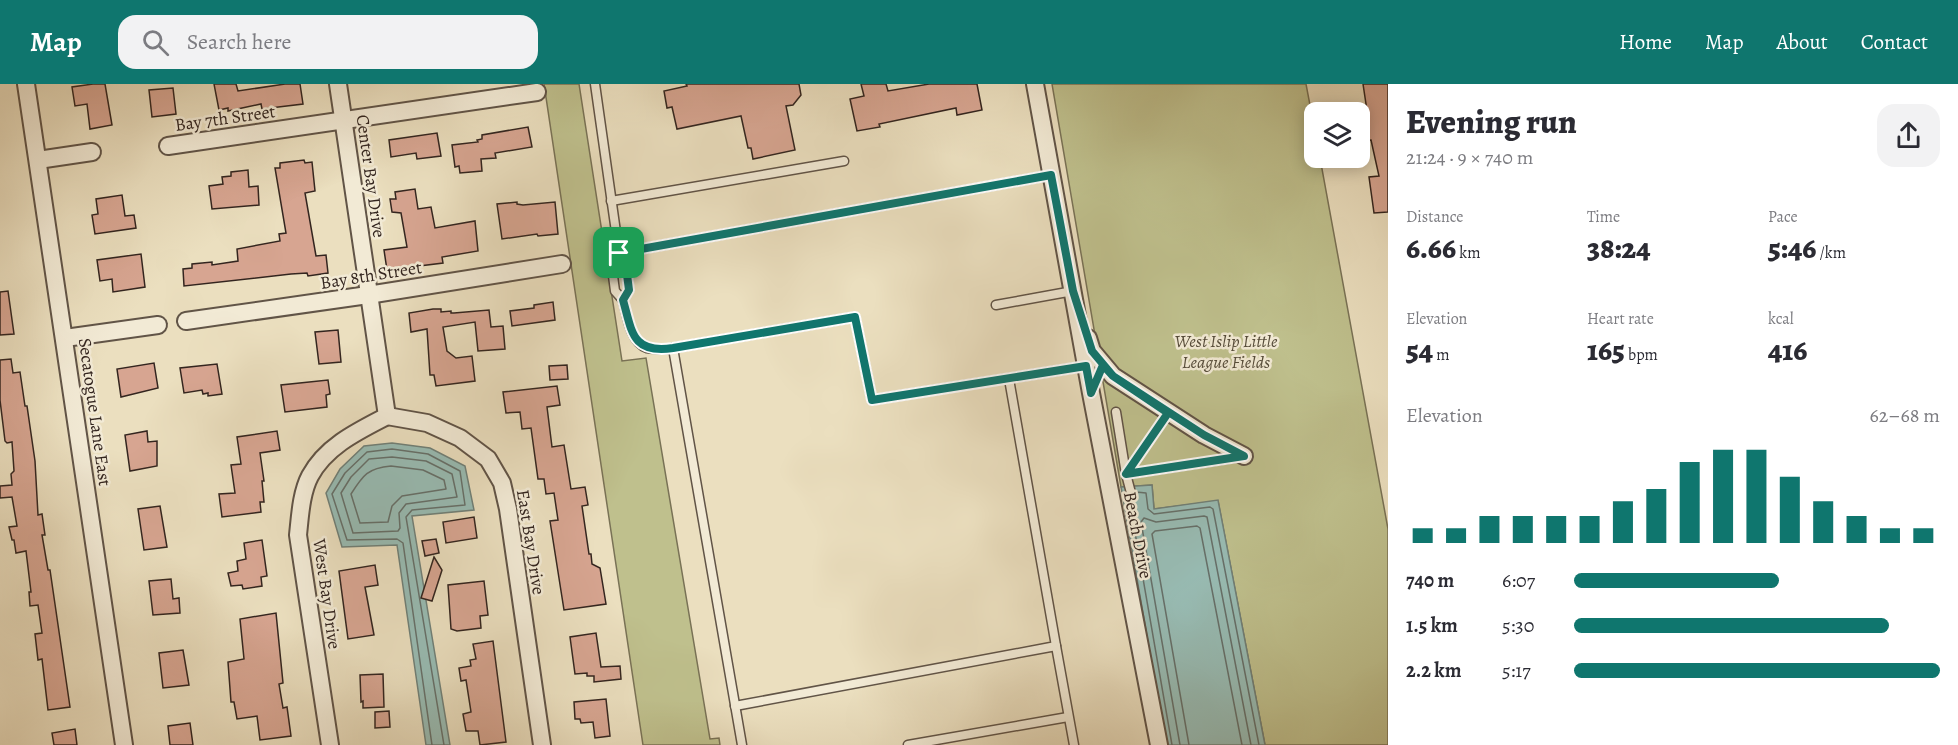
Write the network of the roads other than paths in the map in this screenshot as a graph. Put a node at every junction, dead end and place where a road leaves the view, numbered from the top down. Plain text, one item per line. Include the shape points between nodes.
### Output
1 (26, 84) edge
2 (338, 84) edge
3 (595, 84) edge
4 (1035, 84) edge
5 (537, 92) dead end
6 (343, 121) junction
7 (168, 146) dead end
8 (92, 152) dead end
9 (38, 160) junction
10 (844, 161) dead end
11 (1051, 175) junction
12 (611, 201) junction
13 (619, 253) junction
14 (618, 263) junction
15 (562, 264) dead end
16 (1073, 291) junction
17 (368, 295) junction
18 (623, 300) junction
19 (996, 305) dead end
20 (186, 321) dead end
21 (158, 325) dead end
22 (64, 338) junction
23 (673, 348) junction
24 (1094, 366) junction
25 (1009, 379) junction
26 (1116, 412) dead end
27 (1168, 413) junction
28 (387, 416) junction
29 (1244, 456) joint
30 (1126, 474) junction
31 (1131, 493) dead end
32 (1056, 646) junction
33 (735, 705) junction
34 (1068, 717) junction
35 (124, 745) edge
36 (330, 745) edge
37 (542, 745) edge
38 (742, 745) edge
39 (908, 745) edge
40 (1074, 745) edge
41 (1159, 745) edge

1 - 9 street, Secatogue Lane East
2 - 6 street, Center Bay Drive
3 - 12 lane
4 - 11 street, Beach Drive
5 - 6 street, Bay 7th Street
6 - 7 street, Bay 7th Street
6 - 17 street, Center Bay Drive
8 - 9 street
9 - 22 street, Secatogue Lane East
10 - 12 lane
11 - 13 lane
11 - 16 street, Beach Drive
12 - 13 lane
13 - 14 lane
14 - 18 lane via 612,268 615,291
14 - 18 lane via 626,267 629,290
15 - 17 street, Bay 8th Street
16 - 19 lane
16 - 24 street, Beach Drive
17 - 20 street, Bay 8th Street
17 - 28 street, Center Bay Drive
18 - 23 lane via 637,341 646,348
21 - 22 street
22 - 35 street, Secatogue Lane East
23 - 25 lane via 855,317 872,400
23 - 33 lane
24 - 25 lane
24 - 27 street
24 - 41 street, Beach Drive via 1091,393
25 - 32 lane
26 - 30 lane
27 - 29 street
27 - 30 lane
28 - 36 street, West Bay Drive via 330,450 310,476 302,506 298,535
28 - 37 street, East Bay Drive via 427,423 460,438 488,459 502,483
29 - 30 lane
30 - 31 lane
32 - 33 lane
32 - 34 lane
33 - 38 lane
34 - 39 lane
34 - 40 lane

